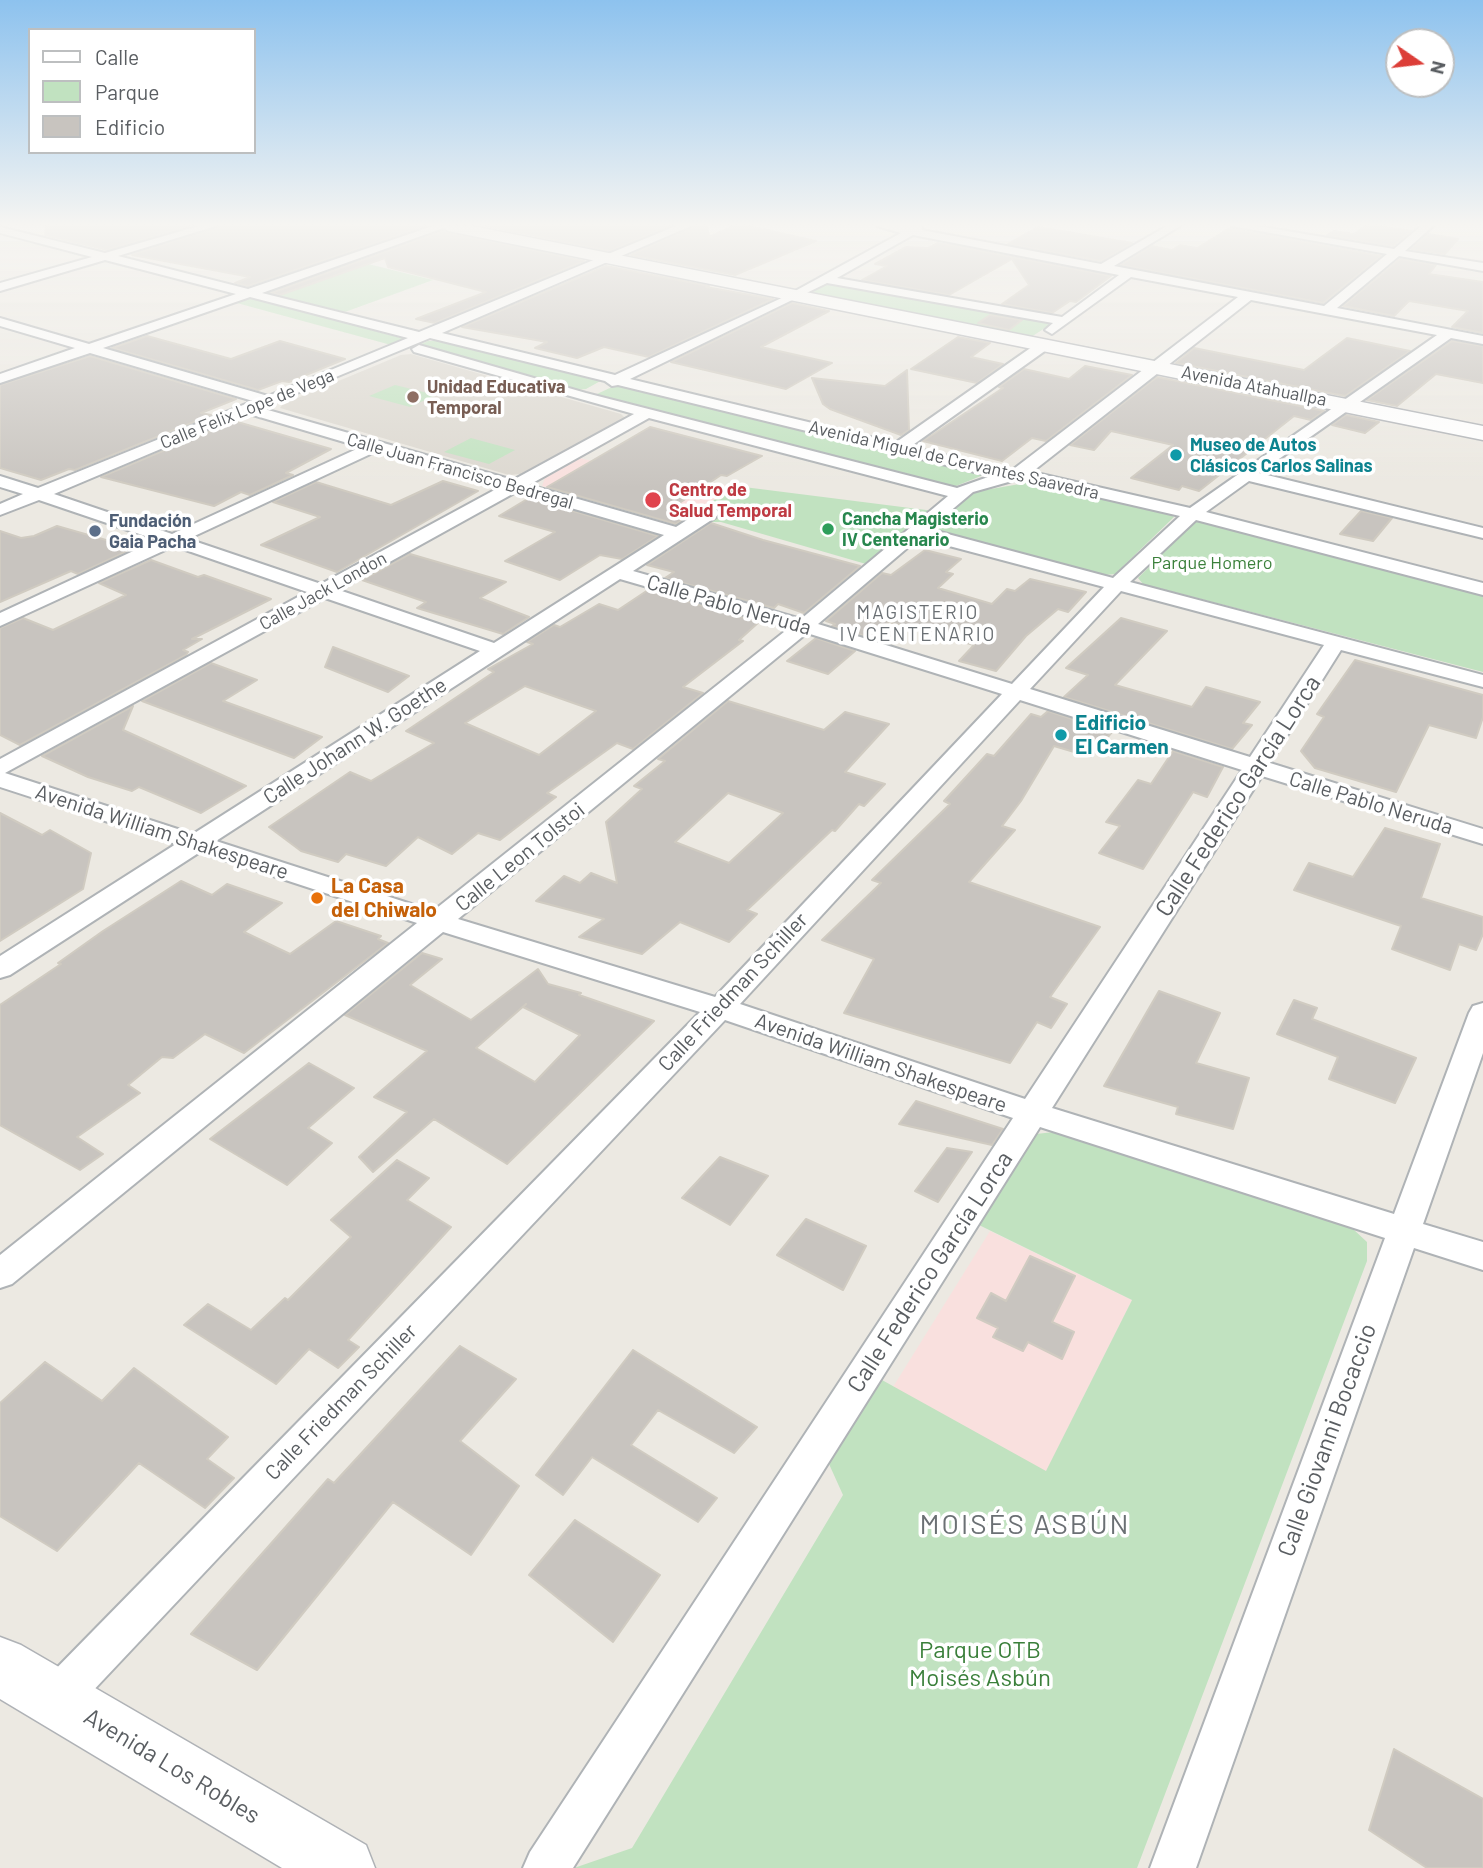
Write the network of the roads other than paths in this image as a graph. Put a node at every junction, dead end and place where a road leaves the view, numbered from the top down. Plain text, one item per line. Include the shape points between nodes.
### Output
1 (192, 313) edge
2 (325, 313) edge
3 (476, 313) edge
4 (755, 313) edge
5 (884, 313) edge
6 (1019, 313) edge
7 (1074, 313) edge
8 (1225, 313) edge
9 (1343, 313) edge
10 (1064, 321) junction
11 (0, 322) edge
12 (1449, 334) junction
13 (416, 338) junction
14 (1483, 340) edge
15 (1038, 344) junction
16 (91, 348) junction
17 (1154, 368) junction
18 (0, 379) edge
19 (616, 380) junction
20 (581, 396) junction
21 (269, 401) junction
22 (1345, 404) junction
23 (245, 408) junction
24 (646, 414) junction
25 (1483, 433) edge
26 (375, 446) junction
27 (897, 449) junction
28 (1015, 475) junction
29 (1246, 475) junction
30 (0, 481) edge
31 (517, 487) junction
32 (38, 494) junction
33 (960, 494) junction
34 (0, 510) edge
35 (710, 513) dead end
36 (1193, 514) junction
37 (918, 532) junction
38 (676, 533) junction
39 (1483, 533) edge
40 (175, 538) junction
41 (617, 572) junction
42 (1117, 584) junction
43 (1483, 589) edge
44 (326, 590) junction
45 (0, 620) edge
46 (804, 626) junction
47 (1338, 641) junction
48 (496, 650) junction
49 (1483, 681) edge
50 (1014, 692) junction
51 (0, 768) edge
52 (1256, 768) junction
53 (0, 779) edge
54 (1483, 837) edge
55 (199, 843) junction
56 (440, 922) junction
57 (0, 970) edge
58 (720, 1008) junction
59 (1483, 1013) edge
60 (1032, 1113) junction
61 (1402, 1232) junction
62 (1483, 1256) edge
63 (0, 1274) edge
64 (0, 1666) edge
65 (57, 1698) junction
66 (343, 1868) edge
67 (546, 1868) edge
68 (1173, 1868) edge

1 - 16 street
2 - 13 street, Avenida Miguel de Cervantes Saavedra
3 - 13 street, Calle Felix Lope de Vega
4 - 19 street
5 - 15 main road, Avenida Atahuallpa
6 - 10 street
7 - 10 street
8 - 17 street, Calle Leon Tolstoi
9 - 12 street
10 - 15 street
11 - 16 street
12 - 14 street
12 - 22 street, Calle Friedman Schiller
13 - 19 street, Avenida Miguel de Cervantes Saavedra
13 - 20 street, Avenida Miguel de Cervantes Saavedra
13 - 21 street, Calle Felix Lope de Vega
15 - 17 main road, Avenida Atahuallpa
15 - 27 street
16 - 18 street
16 - 21 street
17 - 22 main road, Avenida Atahuallpa
17 - 28 street, Calle Leon Tolstoi
19 - 20 street
19 - 27 street, Avenida Miguel de Cervantes Saavedra
20 - 24 street, Avenida Miguel de Cervantes Saavedra
21 - 23 street, Calle Felix Lope de Vega
22 - 25 main road, Avenida Atahuallpa
22 - 29 street, Calle Friedman Schiller
23 - 26 street, Calle Juan Francisco Bedregal
23 - 32 street, Calle Felix Lope de Vega
24 - 31 street, Calle Jack London
24 - 33 street, Avenida Miguel de Cervantes Saavedra
26 - 31 street, Calle Juan Francisco Bedregal
26 - 40 street
27 - 28 street, Avenida Miguel de Cervantes Saavedra
28 - 33 street, Calle Leon Tolstoi
28 - 36 street, Avenida Miguel de Cervantes Saavedra
29 - 36 street, Calle Friedman Schiller
29 - 39 street
30 - 32 street
31 - 38 street, Calle Juan Francisco Bedregal
31 - 44 street, Calle Jack London
32 - 34 street, Calle Felix Lope de Vega
32 - 40 street
33 - 37 street, Calle Leon Tolstoi
35 - 38 street, Calle Johann W. Goethe
36 - 42 street, Calle Friedman Schiller
36 - 43 street, Avenida Miguel de Cervantes Saavedra
37 - 42 street
37 - 46 street, Calle Leon Tolstoi
38 - 41 street, Calle Johann W. Goethe
40 - 44 street
40 - 45 street
41 - 46 street, Calle Pablo Neruda
41 - 48 street, Calle Johann W. Goethe
42 - 47 street
42 - 50 street, Calle Friedman Schiller
44 - 48 street
44 - 51 street, Calle Jack London
46 - 50 street, Calle Pablo Neruda
46 - 56 street, Calle Leon Tolstoi
47 - 49 street
47 - 52 street, Calle Federico García Lorca
48 - 55 street, Calle Johann W. Goethe
50 - 52 street, Calle Pablo Neruda
50 - 58 street, Calle Friedman Schiller
52 - 54 street, Calle Pablo Neruda
52 - 60 street, Calle Federico García Lorca
53 - 55 street, Avenida William Shakespeare
55 - 56 street, Avenida William Shakespeare
55 - 57 street, Calle Johann W. Goethe
56 - 58 street, Avenida William Shakespeare
56 - 63 street, Calle Leon Tolstoi
58 - 60 street, Avenida William Shakespeare
58 - 65 street, Calle Friedman Schiller
59 - 61 street, Calle Giovanni Bocaccio
60 - 61 street, Avenida William Shakespeare
60 - 67 street, Calle Federico García Lorca
61 - 62 street, Avenida William Shakespeare
61 - 68 street, Calle Giovanni Bocaccio
64 - 65 main road, Avenida Los Robles
65 - 66 main road, Avenida Los Robles

